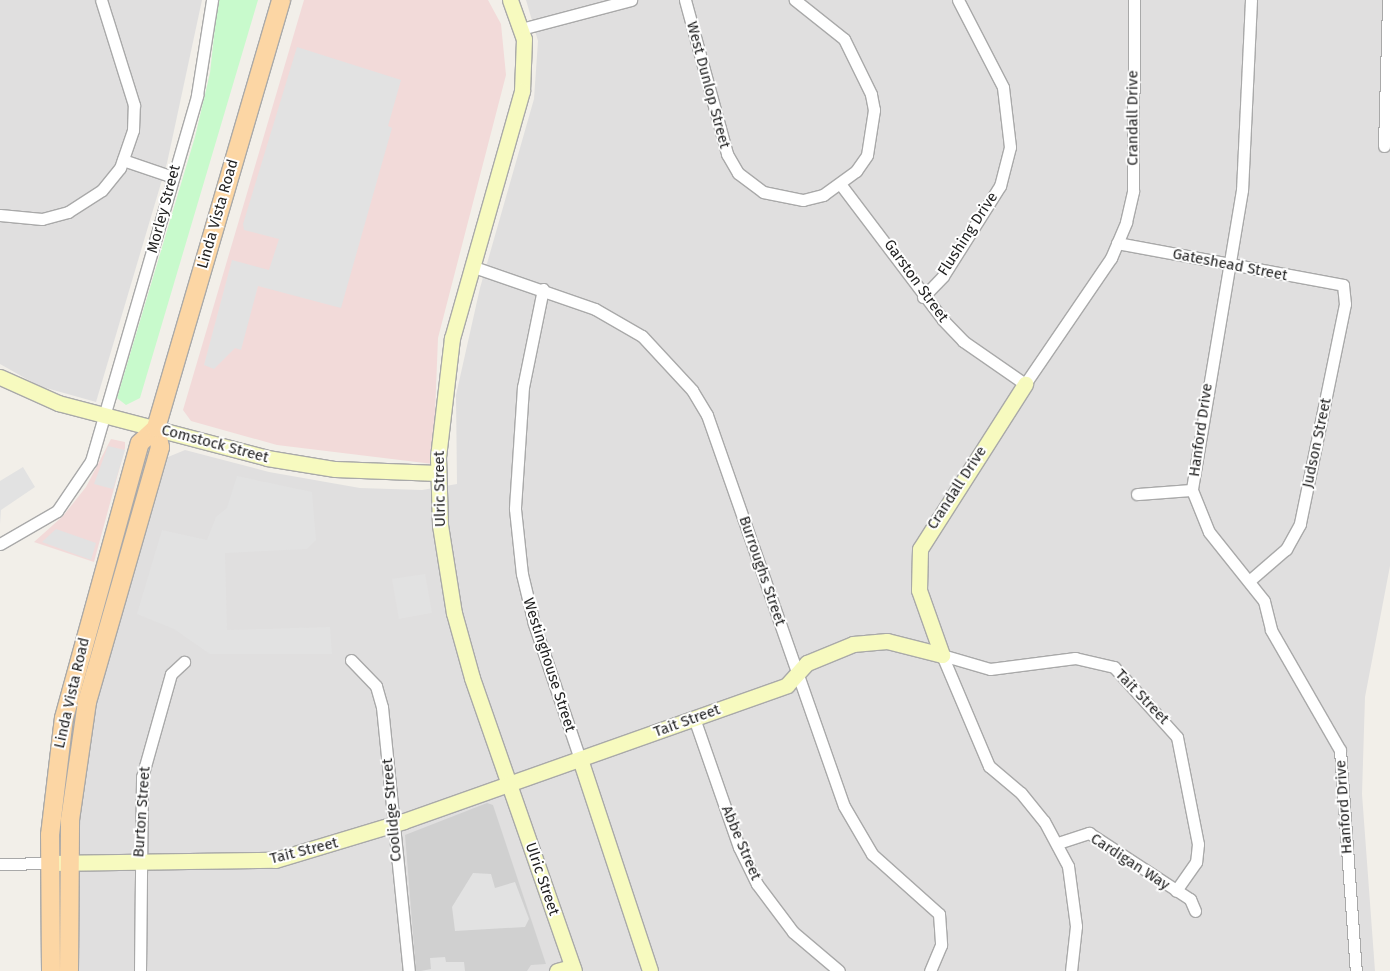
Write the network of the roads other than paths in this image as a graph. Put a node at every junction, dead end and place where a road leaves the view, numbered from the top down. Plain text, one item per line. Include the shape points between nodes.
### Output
1 (101, 0) edge
2 (212, 0) edge
3 (281, 0) edge
4 (510, 0) edge
5 (631, 0) edge
6 (686, 0) edge
7 (794, 0) edge
8 (958, 0) edge
9 (1134, 0) edge
10 (1251, 0) edge
11 (1388, 0) edge
12 (521, 29) junction
13 (1384, 146) dead end
14 (123, 160) junction
15 (173, 177) junction
16 (842, 185) junction
17 (0, 216) edge
18 (1117, 243) junction
19 (1228, 265) junction
20 (471, 266) junction
21 (1343, 285) joint
22 (543, 289) junction
23 (923, 297) junction
24 (0, 377) edge
25 (1025, 384) junction
26 (104, 416) junction
27 (156, 428) junction
28 (438, 473) junction
29 (1192, 490) junction
30 (1137, 494) dead end
31 (0, 544) edge
32 (1249, 581) junction
33 (942, 656) junction
34 (351, 660) dead end
35 (184, 662) dead end
36 (797, 675) junction
37 (694, 718) junction
38 (580, 759) junction
39 (508, 783) junction
40 (392, 825) junction
41 (1058, 843) junction
42 (50, 863) junction
43 (68, 863) junction
44 (0, 864) edge
45 (138, 864) junction
46 (1176, 891) junction
47 (1195, 911) dead end
48 (573, 969) edge
49 (51, 971) edge
50 (69, 971) edge
51 (140, 971) edge
52 (409, 971) edge
53 (557, 971) edge
54 (650, 971) edge
55 (839, 971) edge
56 (930, 971) edge
57 (1071, 971) edge
58 (1356, 971) edge

1 - 14 street via 134,105 133,130
2 - 15 street, Morley Street via 197,95
3 - 27 main road, Linda Vista Road
4 - 12 street, Ulric Street
5 - 12 street
6 - 16 street, West Dunlop Street via 727,154 738,173 763,192 781,199 823,195
7 - 16 street via 844,39 871,94 874,123 867,155
8 - 23 street, Flushing Drive via 1003,87 1010,147 1000,186 943,276
9 - 18 street, Crandall Drive via 1133,191
10 - 19 street, Hanford Drive via 1242,190
11 - 13 street
12 - 20 street, Ulric Street via 522,91
14 - 15 street
14 - 17 street via 102,190 68,212 42,219
15 - 26 street, Morley Street
16 - 23 street, Garston Street
18 - 19 street, Gateshead Street
18 - 25 street, Crandall Drive via 1111,258
19 - 21 street, Gateshead Street
19 - 29 street, Hanford Drive
20 - 22 street, Burroughs Street
20 - 28 street, Ulric Street via 450,349
21 - 32 street, Judson Street via 1345,304 1300,524 1286,549
22 - 36 street, Burroughs Street via 595,308 642,336 692,390 707,415
22 - 38 street, Westinghouse Street via 523,387 515,509 522,574 534,624
23 - 25 street, Garston Street via 963,341
24 - 26 street, Comstock Street via 58,403
25 - 33 street, Crandall Drive via 920,549 919,590
26 - 27 street, Comstock Street
26 - 31 street, Morley Street via 91,461 73,493 42,523
27 - 28 street, Comstock Street via 306,466
27 - 42 main road, Linda Vista Road via 140,443 74,674 56,769
27 - 43 main road, Linda Vista Road via 160,447 87,702 73,789
28 - 39 street, Ulric Street via 441,534 454,613
29 - 30 street
29 - 32 street, Hanford Drive via 1210,532
32 - 58 street, Hanford Drive via 1264,601 1271,630 1340,750
33 - 36 street, Tait Street via 887,641 869,641 807,663
33 - 41 street, Crandall Drive via 989,766 1021,793
33 - 46 street, Tait Street via 990,669 1075,658 1114,667 1178,737 1198,844 1196,862
34 - 40 street, Coolidge Street via 376,686 382,707
35 - 45 street, Burton Street via 171,674 142,777
36 - 37 street, Tait Street via 787,685
36 - 56 street, Burroughs Street via 857,832 890,873 939,914 941,944
37 - 38 street, Tait Street
37 - 55 street, Abbe Street via 739,847 757,884 793,932
38 - 39 street, Tait Street
38 - 54 street, Westinghouse Street
39 - 40 street, Tait Street
39 - 48 street, Ulric Street
40 - 45 street, Tait Street via 275,860
40 - 52 street, Coolidge Street
41 - 46 street, Cardigan Way via 1090,833
41 - 57 street, Crandall Drive via 1073,888 1076,926
42 - 43 street, Tait Street
42 - 44 street, Tait Street
42 - 49 main road, Linda Vista Road
43 - 45 street, Tait Street
43 - 50 main road, Linda Vista Road
45 - 51 street, Burton Street
46 - 47 street, Cardigan Way via 1190,900
48 - 53 street

